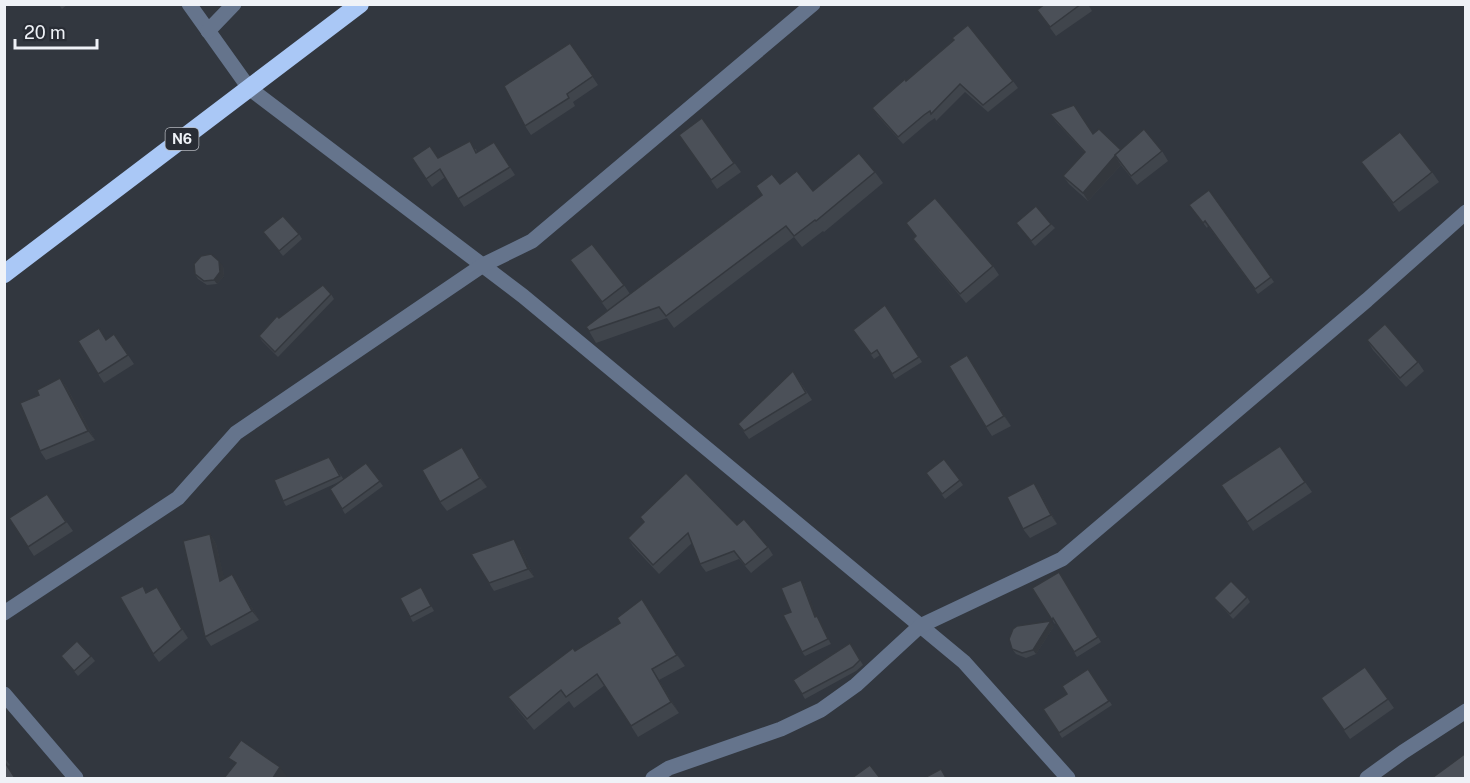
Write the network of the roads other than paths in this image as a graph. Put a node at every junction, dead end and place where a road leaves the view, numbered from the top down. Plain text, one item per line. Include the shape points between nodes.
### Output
1 (189, 4) edge
2 (234, 4) edge
3 (360, 4) edge
4 (813, 4) edge
5 (208, 31) junction
6 (249, 88) junction
7 (1466, 212) edge
8 (483, 265) junction
9 (4, 274) edge
10 (4, 614) edge
11 (920, 626) junction
12 (4, 694) edge
13 (1466, 711) edge
14 (76, 778) edge
15 (653, 778) edge
16 (1068, 778) edge
17 (1367, 778) edge

1 - 5 street
2 - 5 street
3 - 6 highway, N6
4 - 8 street via 532,241
5 - 6 street
6 - 8 street
6 - 9 highway, N6
7 - 11 street via 1062,559
8 - 10 street via 236,433 178,498
8 - 11 street
11 - 15 street via 856,685 821,710 782,729 669,768
11 - 16 street via 964,662
12 - 14 street
13 - 17 street

